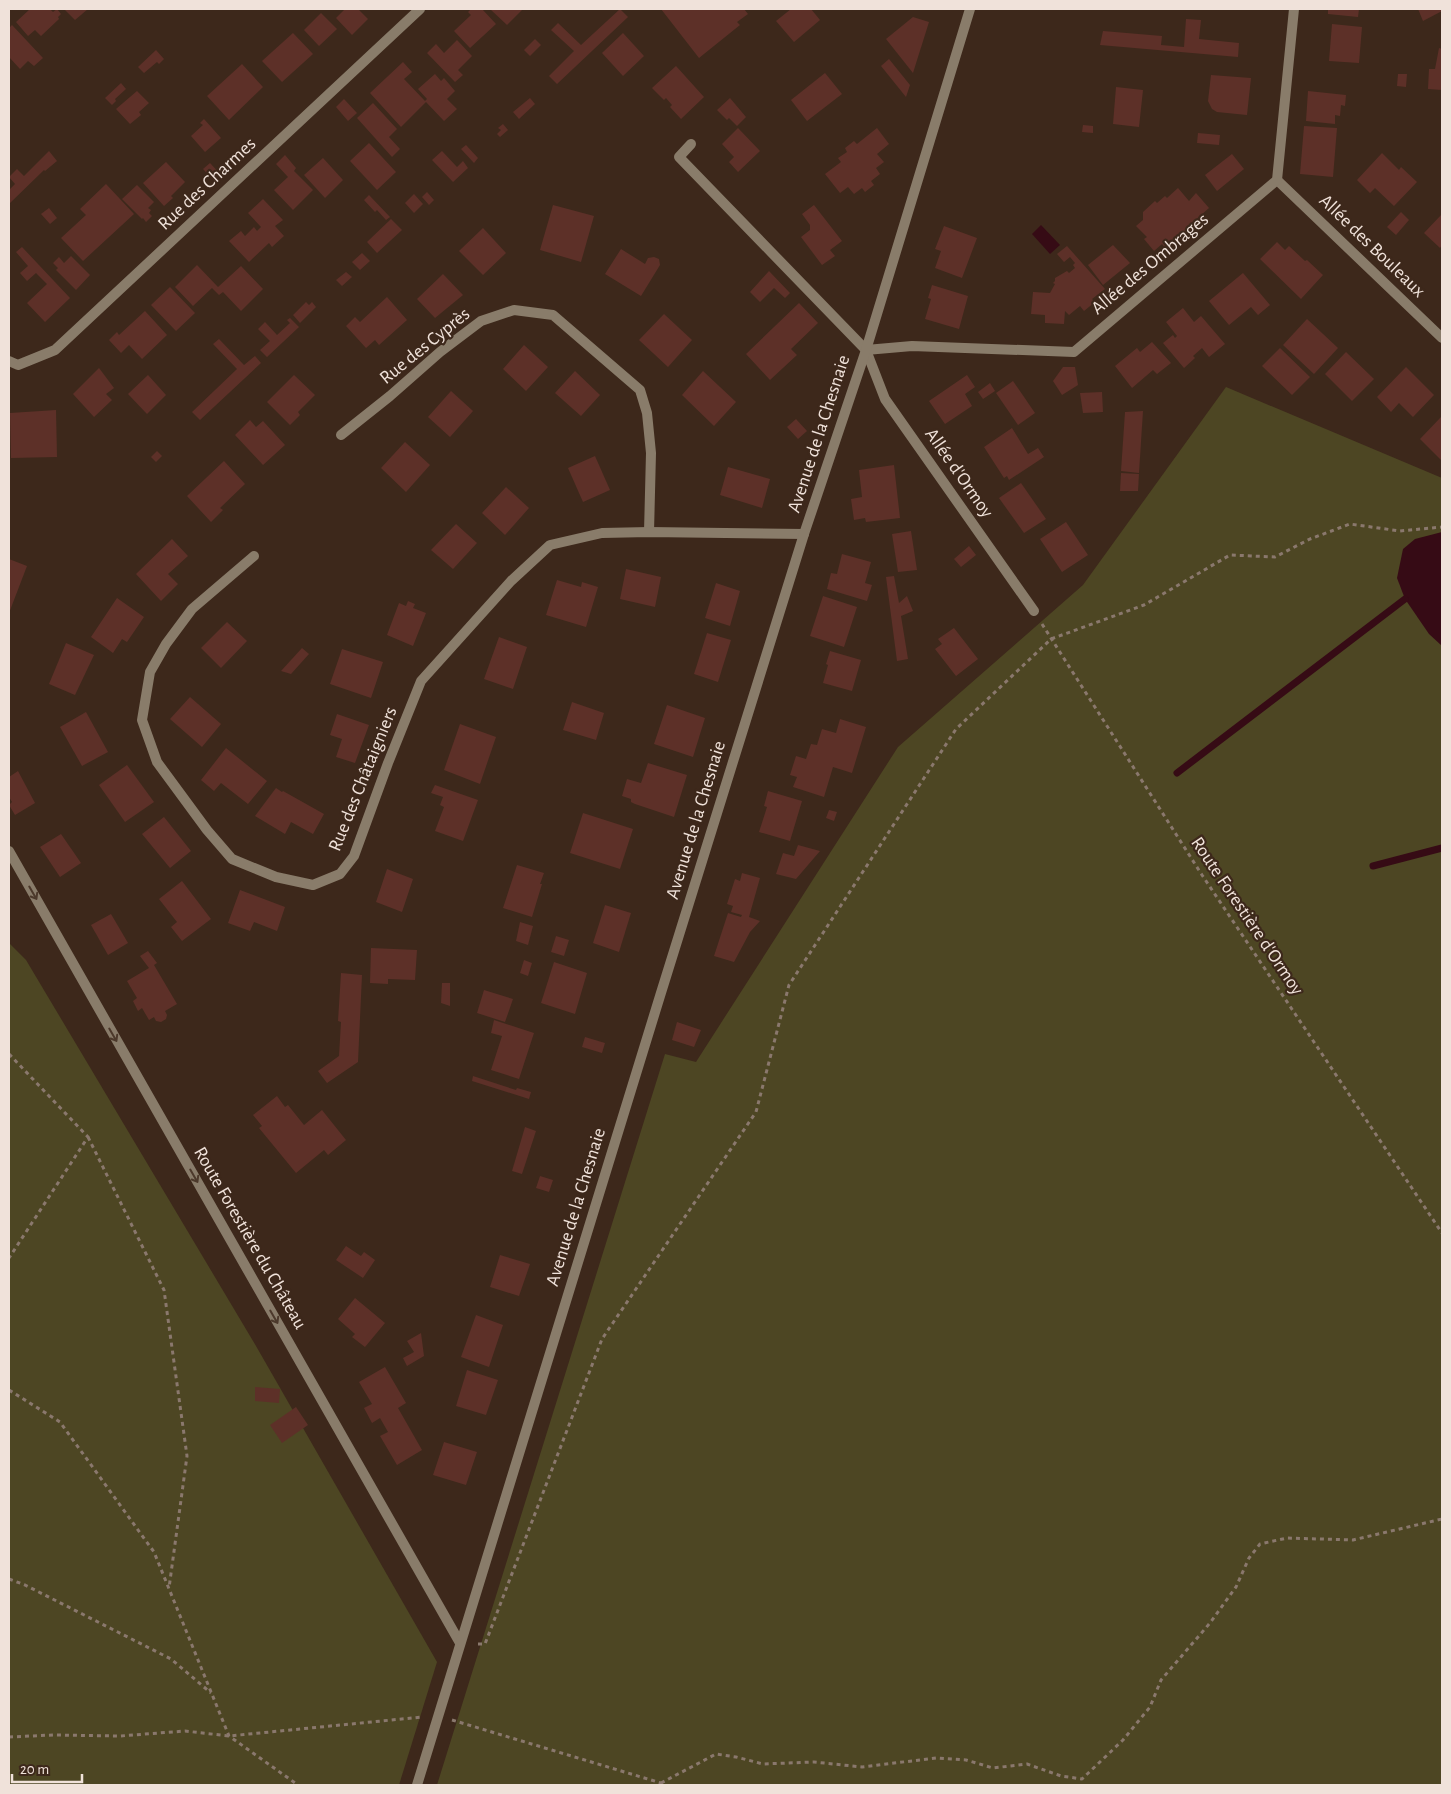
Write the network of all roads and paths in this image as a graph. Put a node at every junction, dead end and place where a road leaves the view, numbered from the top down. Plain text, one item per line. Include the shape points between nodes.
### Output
1 (420, 9) edge
2 (970, 9) edge
3 (1294, 9) edge
4 (691, 144) dead end
5 (1277, 180) junction
6 (1442, 338) edge
7 (866, 350) junction
8 (9, 361) edge
9 (341, 435) dead end
10 (1442, 527) edge
11 (649, 532) junction
12 (804, 534) junction
13 (254, 556) dead end
14 (1034, 611) joint
15 (1052, 638) junction
16 (9, 851) edge
17 (9, 1054) edge
18 (88, 1137) junction
19 (1442, 1234) edge
20 (9, 1258) edge
21 (9, 1390) edge
22 (1442, 1519) edge
23 (9, 1579) edge
24 (169, 1589) junction
25 (460, 1643) junction
26 (212, 1693) junction
27 (438, 1716) junction
28 (229, 1736) junction
29 (9, 1737) edge
30 (662, 1784) edge
31 (298, 1785) edge
32 (417, 1785) edge

1 - 8 street, Rue des Charmes via 54,350 18,366
2 - 7 street, Avenue de la Chesnaie
3 - 5 street
4 - 7 street via 680,157
5 - 6 street, Allée des Bouleaux
5 - 7 street, Allée des Ombrages via 1074,352 912,346
7 - 12 street, Avenue de la Chesnaie
7 - 14 street, Allée d'Ormoy via 885,399
9 - 11 street, Rue des Cyprès via 481,320 514,310 553,315 640,390 647,413 651,453
10 - 15 path via 1400,531 1350,524 1275,557 1230,555 1144,605
11 - 12 street, Rue des Châtaigniers
11 - 13 street, Rue des Châtaigniers via 602,533 550,545 511,581 421,682 354,856 340,874 313,885 276,877 232,859 157,762 142,720 150,672 166,644 192,609
12 - 25 street, Avenue de la Chesnaie
14 - 15 path, Route Forestière d'Ormoy
15 - 19 path, Route Forestière d'Ormoy via 1202,874
15 - 25 path via 956,728 789,985 756,1112 602,1339 485,1644
16 -> 25 street, Route Forestière du Château
17 - 18 path
18 - 20 path
18 - 24 path via 164,1290 187,1456
21 - 24 path via 60,1422 154,1552
22 - 30 path via 1353,1540 1287,1538 1260,1544 1249,1558 1236,1587 1210,1623 1161,1680 1150,1708 1123,1740 1082,1779 1061,1776 1027,1764 993,1768 966,1760 936,1758 862,1767 814,1762 763,1764 716,1754
23 - 26 path via 171,1659
24 - 26 path
25 - 27 street, Avenue de la Chesnaie
26 - 28 path
27 - 28 path
27 - 30 path
27 - 32 street, Avenue de la Chesnaie
28 - 29 path via 185,1731 120,1736
28 - 31 path

